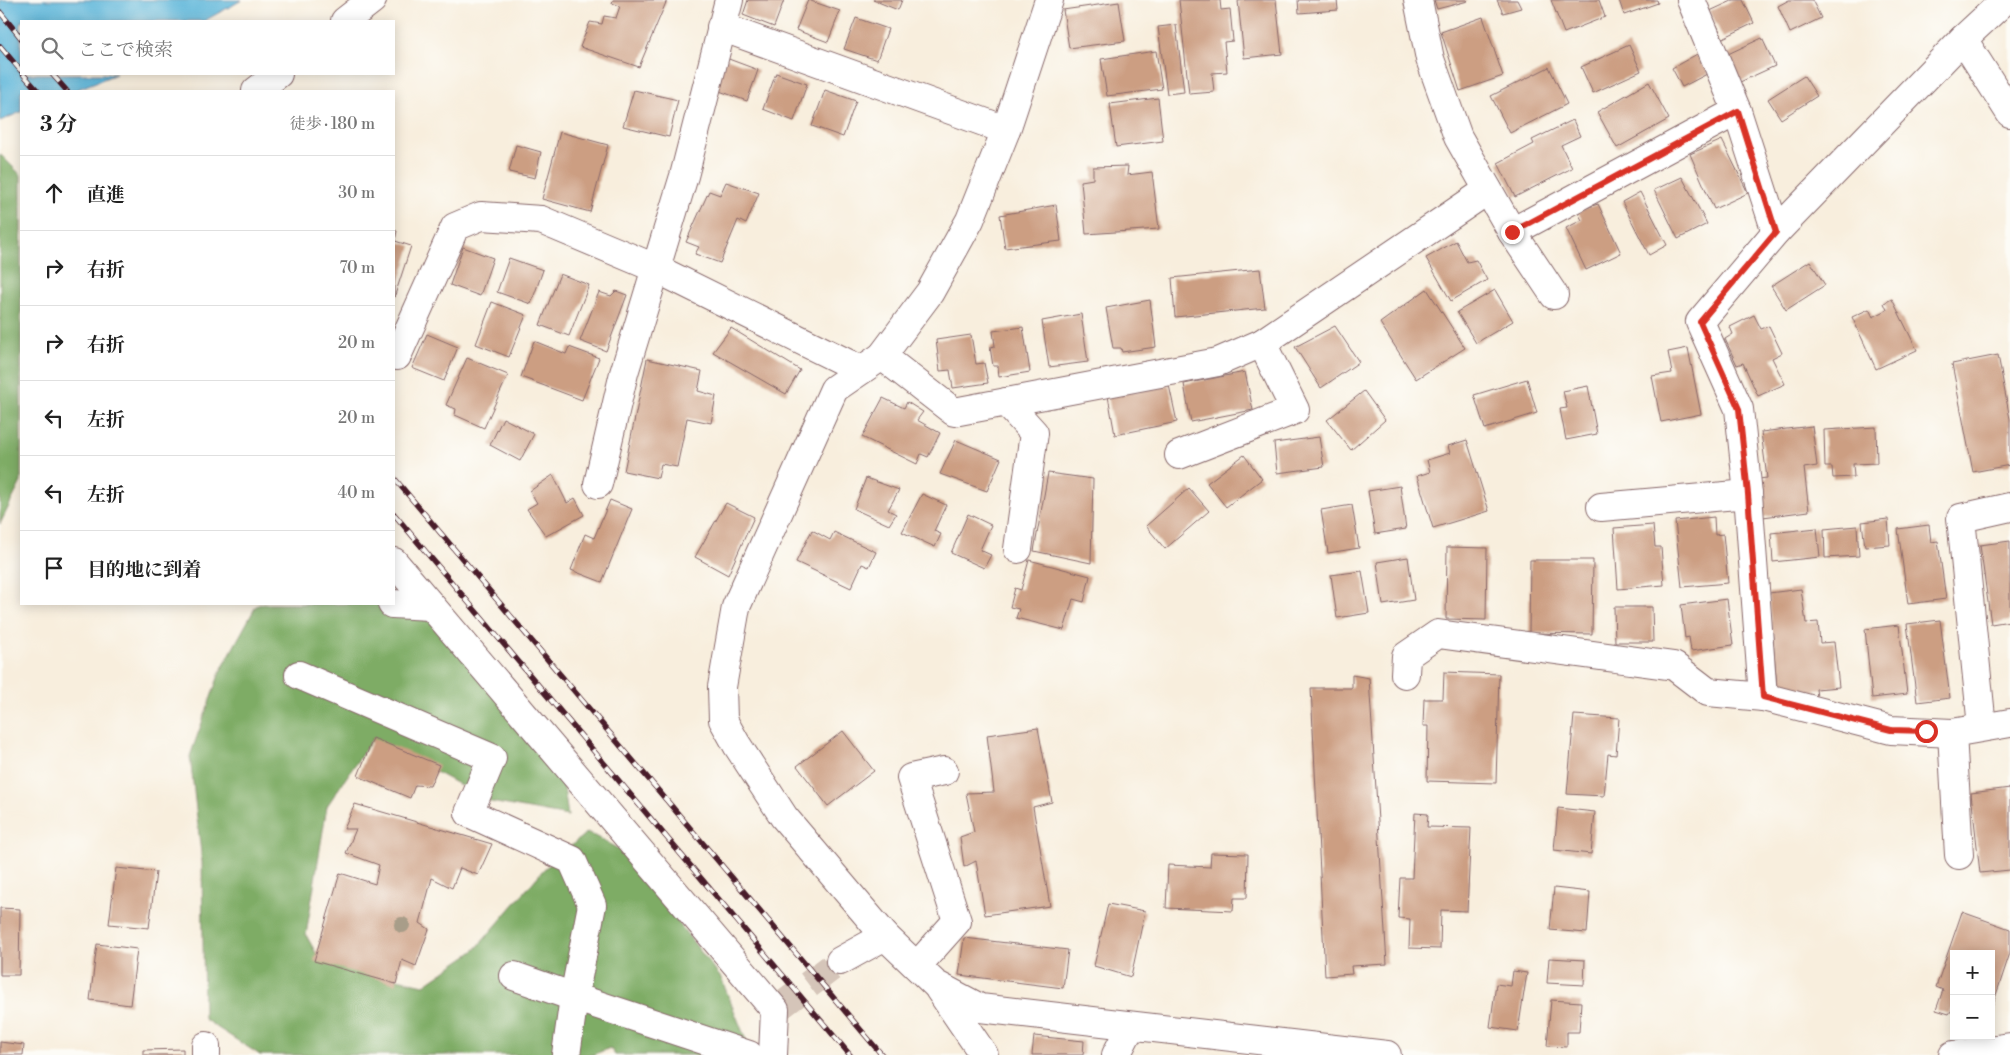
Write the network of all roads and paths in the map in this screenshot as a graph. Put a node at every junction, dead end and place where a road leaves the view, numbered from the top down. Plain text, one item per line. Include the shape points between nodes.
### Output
1 (372, 0) edge
2 (729, 0) edge
3 (1049, 0) edge
4 (1418, 0) edge
5 (1691, 0) edge
6 (2005, 0) edge
7 (346, 20) edge
8 (721, 28) junction
9 (1963, 39) junction
10 (277, 75) edge
11 (257, 90) edge
12 (1738, 111) junction
13 (2010, 114) edge
14 (1006, 130) junction
15 (1488, 190) junction
16 (1512, 232) junction
17 (1776, 232) junction
18 (655, 268) junction
19 (1554, 295) dead end
20 (1262, 344) junction
21 (397, 356) dead end
22 (872, 363) junction
23 (1006, 402) junction
24 (1179, 455) dead end
25 (598, 484) dead end
26 (1748, 494) junction
27 (1601, 507) dead end
28 (2010, 507) edge
29 (1018, 549) dead end
30 (395, 563) edge
31 (395, 604) edge
32 (431, 606) junction
33 (1405, 674) dead end
34 (299, 675) dead end
35 (1763, 697) junction
36 (2010, 723) edge
37 (1982, 727) junction
38 (1952, 733) junction
39 (944, 771) dead end
40 (1959, 855) dead end
41 (885, 936) junction
42 (840, 961) tunnel mouth
43 (926, 975) junction
44 (514, 976) dead end
45 (574, 997) junction
46 (1131, 1026) junction
47 (2010, 1047) edge
48 (566, 1055) edge
49 (749, 1055) edge
50 (773, 1055) edge
51 (984, 1055) edge
52 (1116, 1055) edge
53 (1387, 1055) edge
54 (1953, 1055) edge

1 - 7 street
2 - 8 street
3 - 14 street
4 - 15 street via 1430,59 1458,137
5 - 12 street
6 - 9 street
8 - 14 street
8 - 18 street via 684,176
9 - 13 street
9 - 17 street
10 - 11 street
12 - 16 street
12 - 17 street
14 - 22 street via 970,220 930,292
15 - 16 street
15 - 20 street
16 - 19 street
17 - 26 street via 1700,322 1739,409
18 - 21 street via 541,220 481,216 454,227
18 - 22 street
18 - 25 street via 624,373
20 - 23 street via 1218,362
20 - 24 street via 1295,410
22 - 23 street via 954,412
22 - 41 street via 834,389 736,607 722,688 723,720 784,817
23 - 29 street via 1034,433
26 - 27 street
26 - 35 street
28 - 37 street via 1961,518
30 - 32 street
31 - 32 street
32 - 50 street via 775,1010
33 - 35 street via 1406,656 1438,634 1674,666 1708,692
34 - 45 street via 492,758 469,813 572,860 592,905
35 - 38 street via 1891,730
36 - 37 street
37 - 38 street
38 - 40 street
39 - 43 street via 911,778 957,921
41 - 42 street
41 - 43 street
43 - 46 street via 980,1008
43 - 51 street
44 - 45 street
45 - 48 street
45 - 49 street
46 - 52 street
46 - 53 street
47 - 54 street

